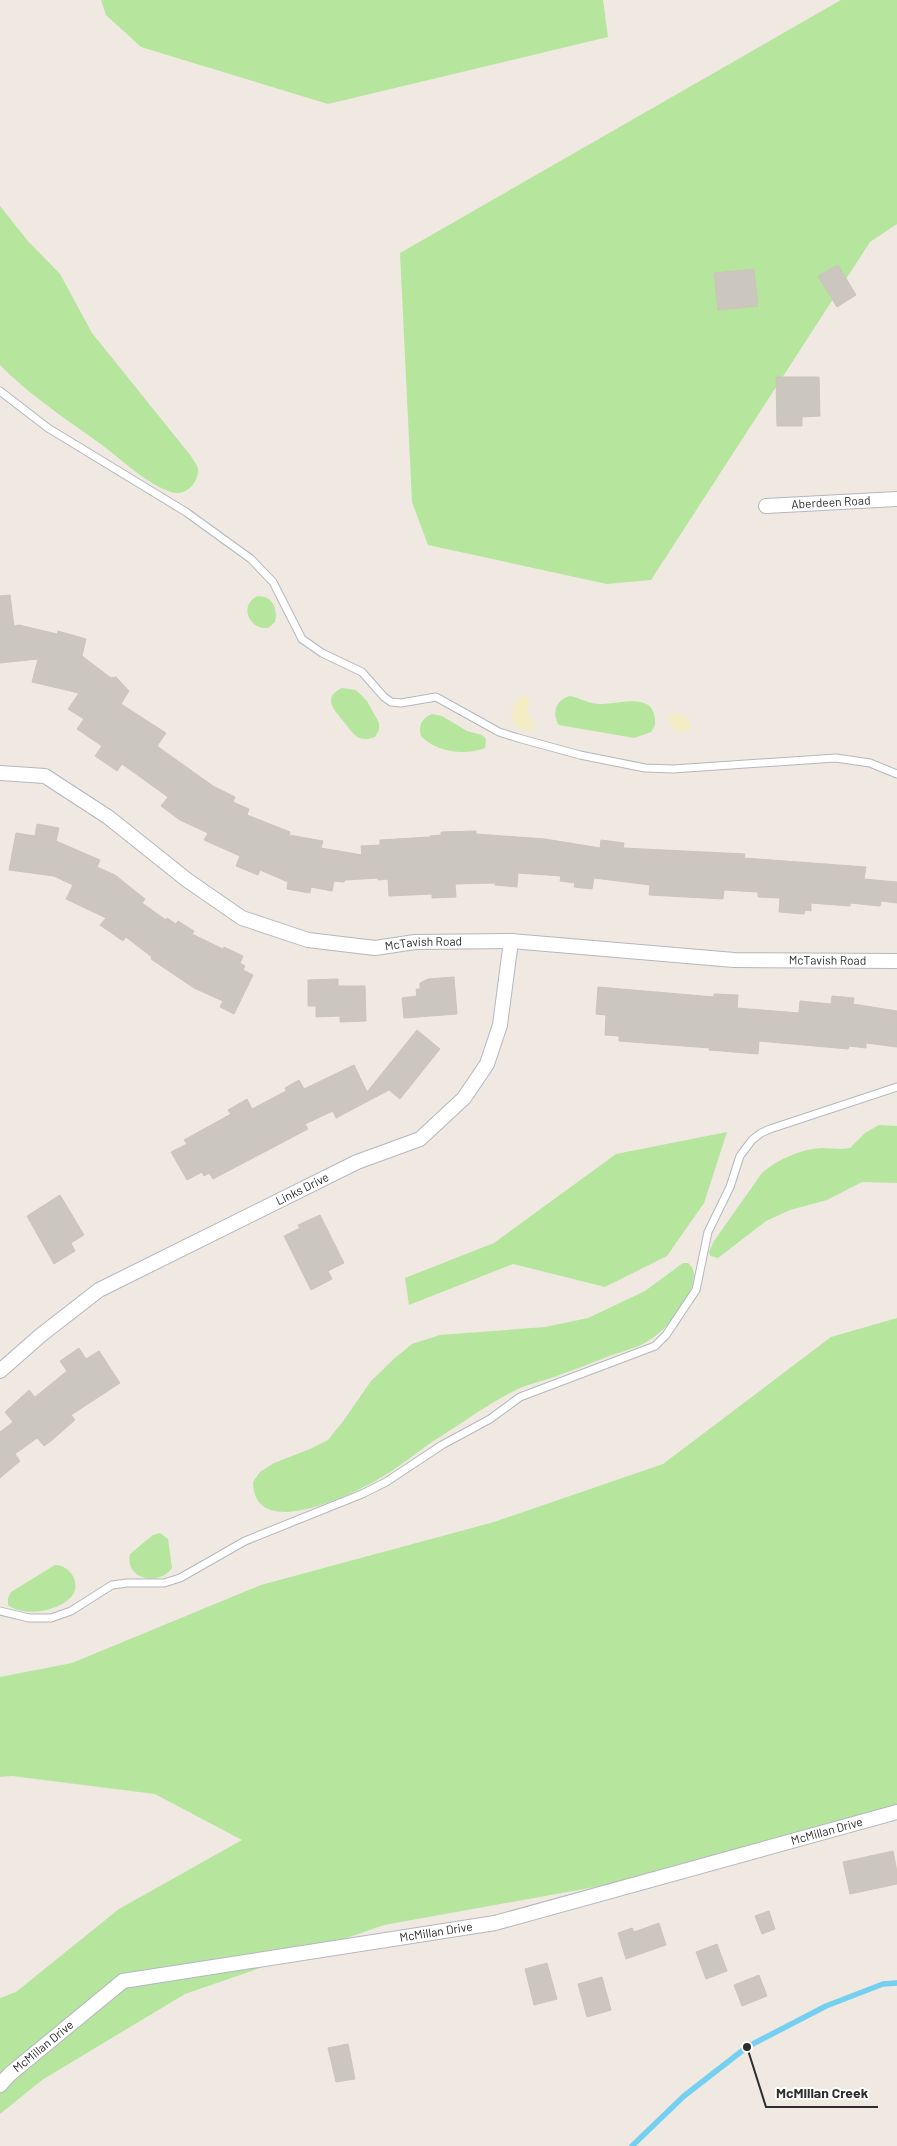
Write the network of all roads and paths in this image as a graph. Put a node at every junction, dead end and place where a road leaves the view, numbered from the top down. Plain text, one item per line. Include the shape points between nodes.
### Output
1 (0, 391) edge
2 (897, 499) edge
3 (766, 506) dead end
4 (0, 772) edge
5 (897, 774) edge
6 (511, 941) junction
7 (897, 962) edge
8 (897, 1087) edge
9 (0, 1371) edge
10 (0, 1611) edge
11 (897, 1812) edge
12 (0, 2084) edge

1 - 5 lane via 48,428 186,512 252,559 273,582 302,639 322,653 362,672 391,702 436,697 499,732 580,755 645,768 836,758 870,763
2 - 3 street, Aberdeen Road
4 - 6 street, McTavish Road via 45,776 108,817 187,880 242,918 292,935 374,948 415,942
6 - 7 street, McTavish Road via 734,960
6 - 9 street, Links Drive via 500,1025 486,1064 464,1098 420,1139 357,1162 99,1290
8 - 10 lane via 770,1129 752,1140 736,1165 730,1187 708,1232 696,1290 666,1335 650,1349 520,1397 490,1419 362,1494 245,1541 180,1578 164,1583 112,1586 71,1611 52,1618 29,1618
11 - 12 street, McMillan Drive via 494,1923 123,1981

